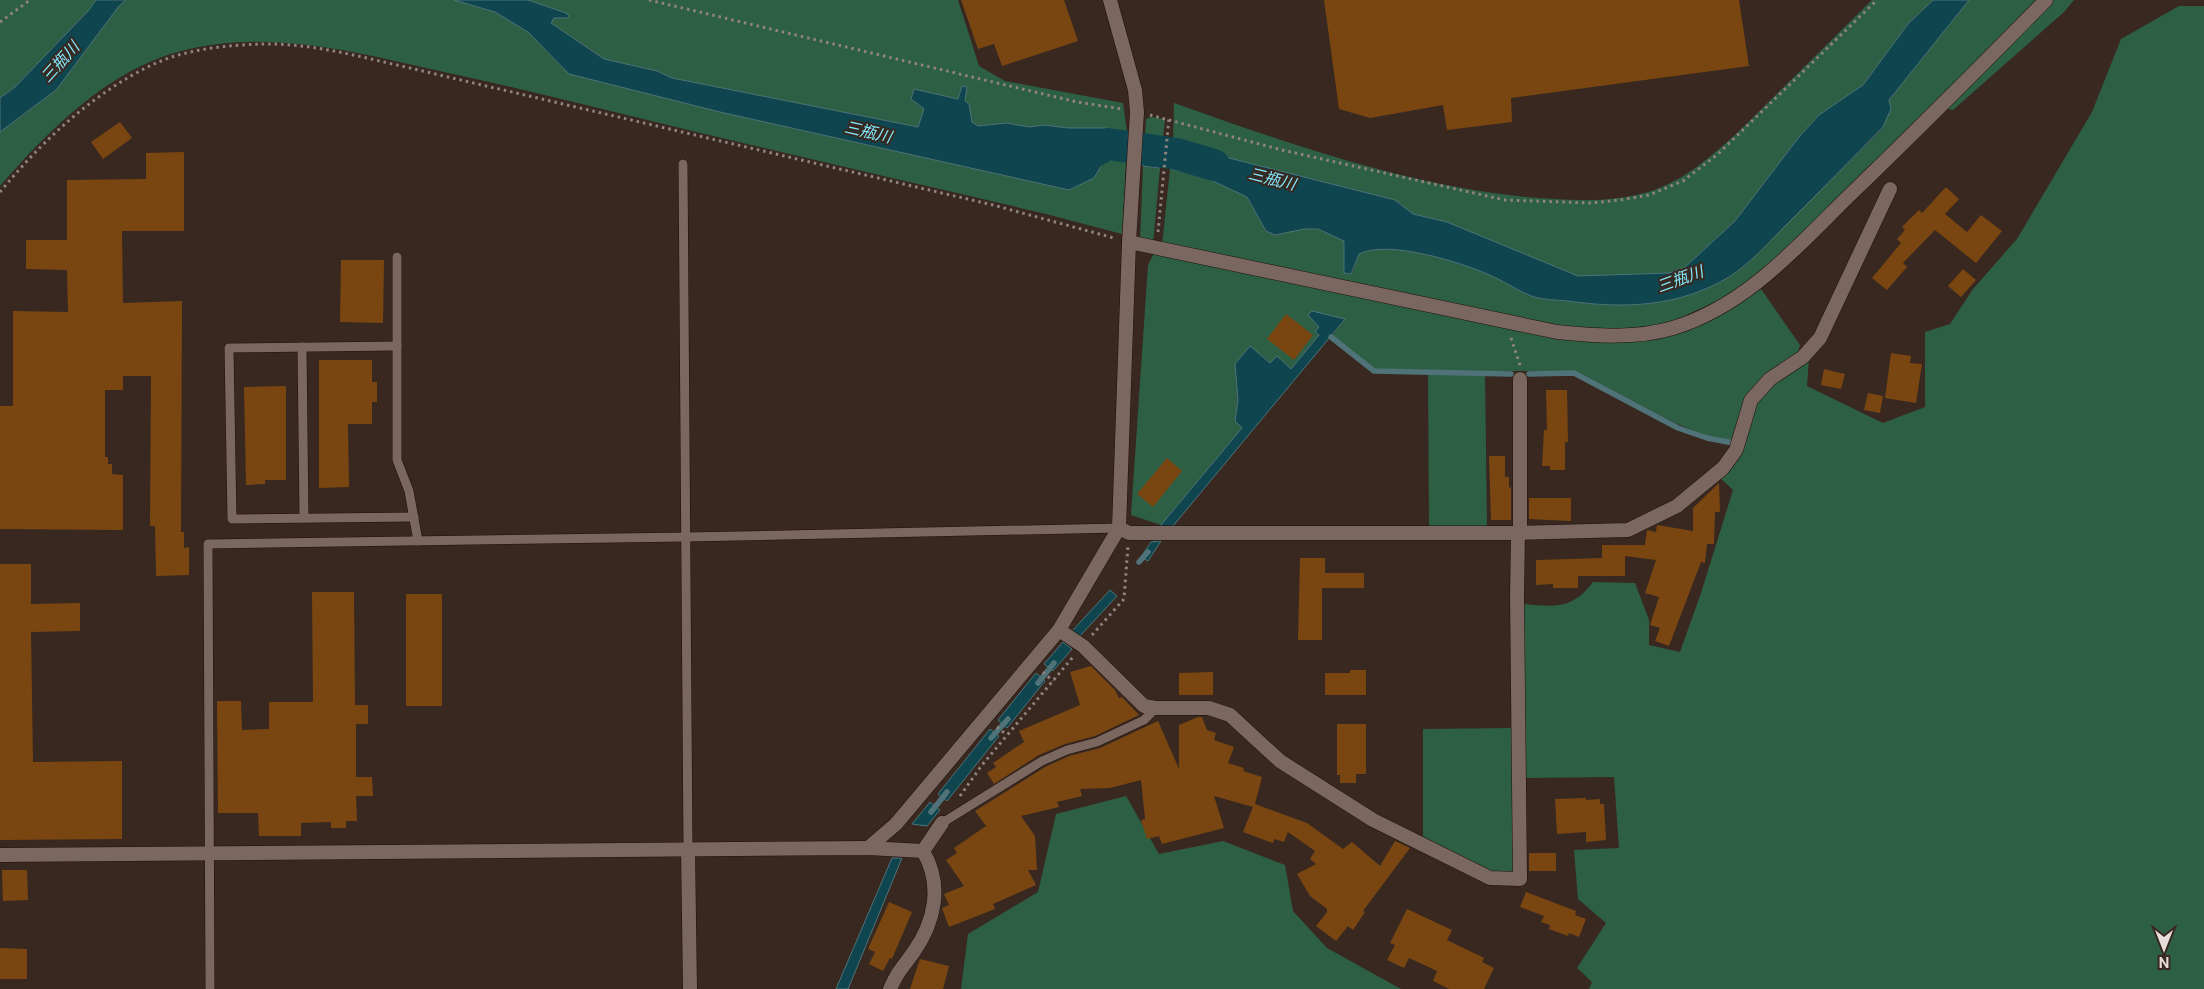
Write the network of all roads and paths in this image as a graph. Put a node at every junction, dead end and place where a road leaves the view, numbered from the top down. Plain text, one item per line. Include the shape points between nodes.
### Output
1 (30, 0) edge
2 (649, 0) edge
3 (1110, 0) edge
4 (1877, 0) edge
5 (2046, 0) edge
6 (0, 22) edge
7 (1137, 116) junction
8 (1169, 118) junction
9 (683, 164) dead end
10 (1890, 189) dead end
11 (0, 192) edge
12 (1129, 242) junction
13 (1156, 249) junction
14 (397, 256) dead end
15 (1504, 322) junction
16 (397, 346) junction
17 (302, 347) junction
18 (1520, 378) joint
19 (414, 517) junction
20 (304, 518) junction
21 (1124, 530) junction
22 (1518, 533) junction
23 (688, 537) junction
24 (418, 541) junction
25 (1062, 633) junction
26 (1081, 645) junction
27 (1156, 708) junction
28 (992, 724) dead end
29 (1006, 735) junction
30 (960, 797) dead end
31 (942, 823) joint
32 (868, 848) junction
33 (688, 849) junction
34 (923, 851) junction
35 (209, 852) junction
36 (0, 855) edge
37 (210, 989) edge
38 (690, 989) edge
39 (890, 989) edge

1 - 6 path
2 - 7 path
3 - 7 street via 1135,90
4 - 8 path via 1718,154 1683,181 1649,195 1620,200 1591,203 1505,200 1282,150
5 - 15 street via 1756,286 1723,306 1673,328 1631,335 1594,336
7 - 8 path
7 - 12 street
8 - 13 path
9 - 23 lane
10 - 22 street via 1820,338 1803,357 1770,379 1751,400 1736,450 1723,468 1677,506 1628,530
11 - 12 path via 24,163 70,120 128,77 156,63 192,52 263,44 334,51 397,65 993,206
12 - 13 street
12 - 21 street
13 - 15 street
14 - 16 lane
15 - 18 path via 1520,361
16 - 17 lane
16 - 19 lane via 397,460 409,491
17 - 20 lane
17 - 20 lane via 229,348 232,518
18 - 22 street
19 - 20 lane
19 - 24 lane
21 - 22 street
21 - 23 lane
21 - 25 street
21 - 26 path via 1124,599
22 - 27 street via 1520,879 1490,878 1373,820 1280,761 1230,716 1209,708
23 - 24 lane
23 - 33 lane
24 - 35 lane via 208,544
25 - 26 street
25 - 32 street via 896,824
26 - 27 street via 1144,706
26 - 29 path
27 - 31 lane via 1144,720 1097,742 1042,761
28 - 29 path
29 - 30 path
31 - 34 street
32 - 33 street
32 - 34 street
33 - 35 street
33 - 38 street
34 - 39 street via 931,866 935,900 926,930 912,954 898,969
35 - 36 street
35 - 37 lane

